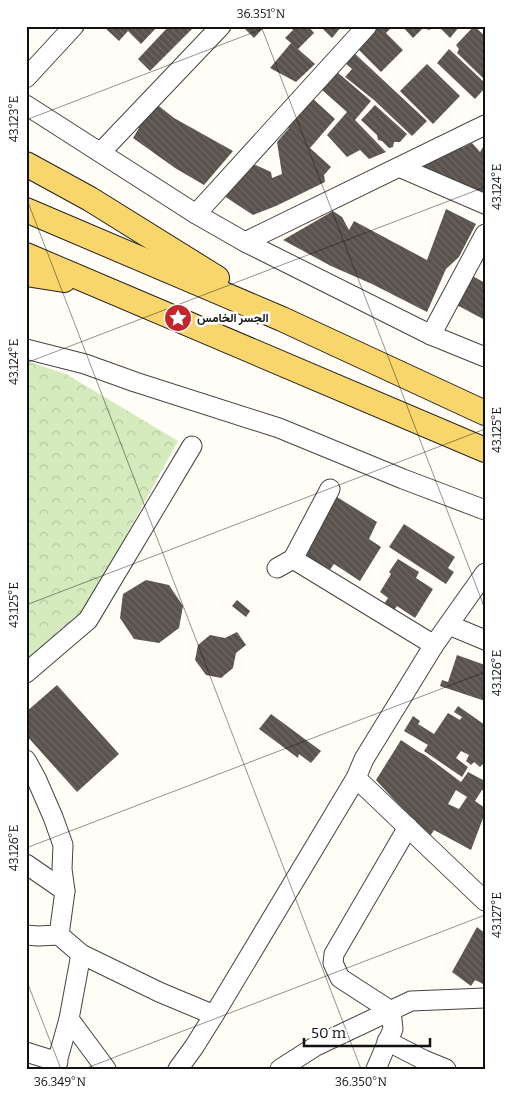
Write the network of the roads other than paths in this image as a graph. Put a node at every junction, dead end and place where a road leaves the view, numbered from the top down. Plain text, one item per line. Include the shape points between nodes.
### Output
1 (74, 26) edge
2 (220, 26) edge
3 (368, 26) edge
4 (26, 78) edge
5 (26, 105) edge
6 (485, 125) edge
7 (101, 152) junction
8 (26, 164) edge
9 (399, 167) junction
10 (485, 204) edge
11 (26, 210) edge
12 (196, 214) junction
13 (485, 234) edge
14 (245, 242) junction
15 (26, 254) edge
16 (26, 274) edge
17 (97, 284) junction
18 (282, 319) junction
19 (431, 335) junction
20 (26, 348) edge
21 (485, 357) edge
22 (485, 412) edge
23 (192, 446) dead end
24 (485, 450) edge
25 (330, 489) dead end
26 (485, 510) edge
27 (293, 559) junction
28 (277, 568) dead end
29 (485, 573) edge
30 (449, 625) junction
31 (485, 640) edge
32 (434, 645) junction
33 (26, 673) edge
34 (26, 760) edge
35 (356, 778) junction
36 (408, 827) junction
37 (26, 864) edge
38 (64, 891) junction
39 (485, 901) edge
40 (26, 935) edge
41 (59, 935) junction
42 (82, 954) junction
43 (485, 998) edge
44 (391, 1011) junction
45 (214, 1016) junction
46 (69, 1019) junction
47 (387, 1041) junction
48 (26, 1052) edge
49 (56, 1065) edge
50 (106, 1069) edge
51 (178, 1069) edge
52 (280, 1069) edge
53 (376, 1069) edge
54 (446, 1069) edge

1 - 4 street
2 - 7 street
3 - 12 street
5 - 7 street
6 - 9 street
7 - 12 street
8 - 18 main road
9 - 10 street
9 - 14 street
11 - 18 main road
12 - 14 street
13 - 19 street
14 - 19 street
15 - 17 main road
16 - 17 main road
17 - 24 main road
18 - 22 main road
19 - 21 street
20 - 26 street via 85,364 279,428
23 - 33 street via 88,620
25 - 27 street
27 - 28 street
27 - 32 street
29 - 30 street
30 - 31 street
30 - 32 street
32 - 35 street via 364,758
34 - 38 street via 53,816 63,846
35 - 36 street
35 - 45 street
36 - 39 street
36 - 44 street via 334,954 333,963 340,978
37 - 38 street
38 - 41 street
40 - 41 street
41 - 42 street
42 - 45 street
42 - 46 street
43 - 44 street via 411,1001
44 - 47 street via 393,1028
44 - 52 street via 316,1046
45 - 51 street
46 - 49 street
46 - 50 street
47 - 53 street
47 - 54 street
48 - 49 street

